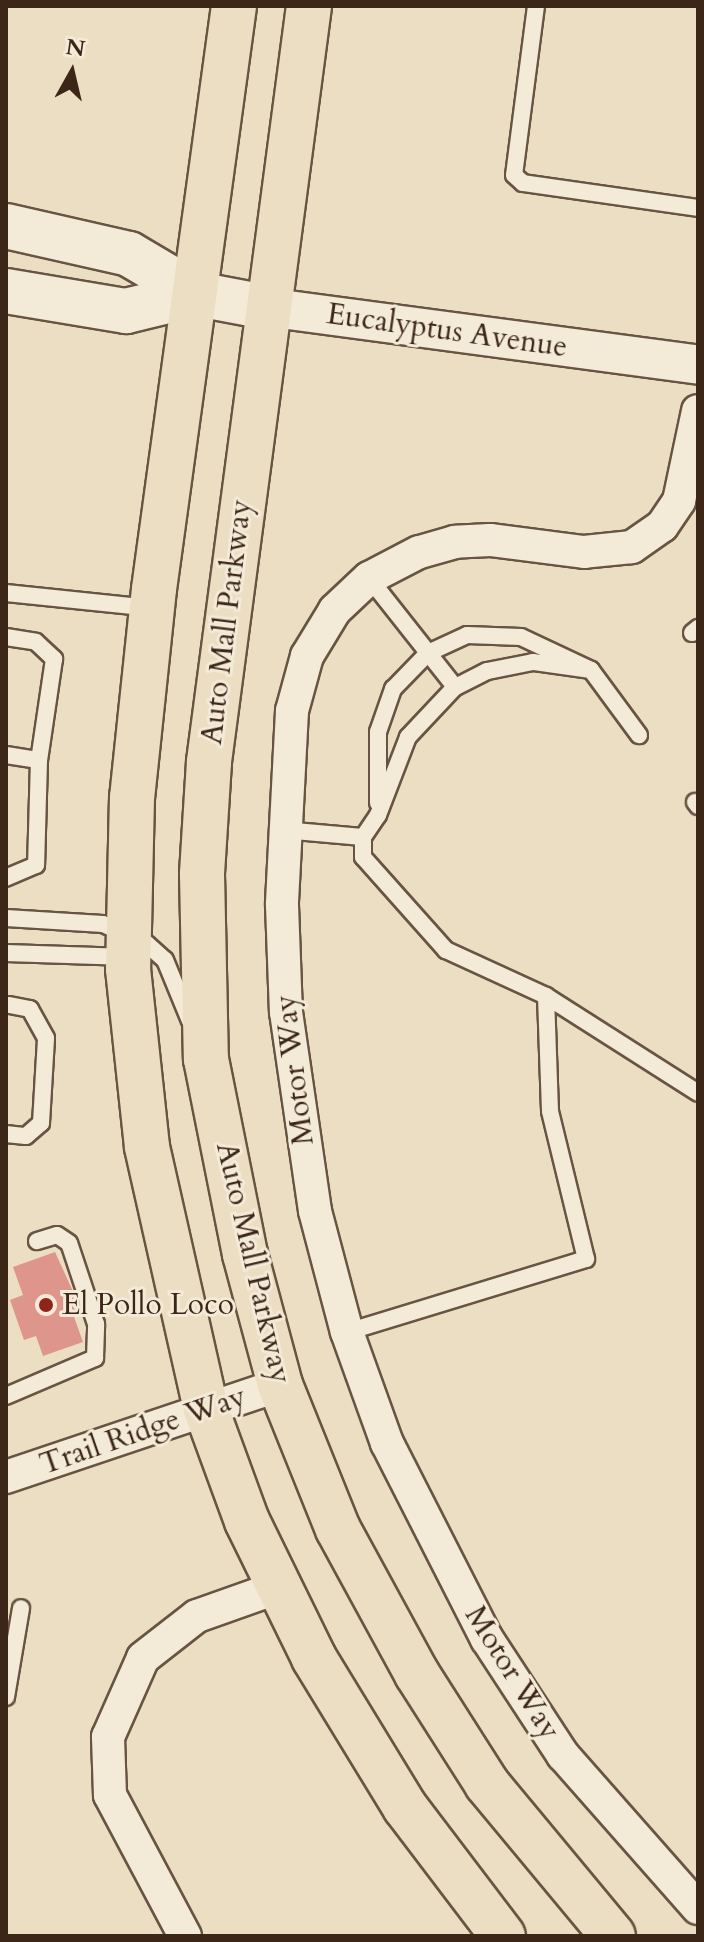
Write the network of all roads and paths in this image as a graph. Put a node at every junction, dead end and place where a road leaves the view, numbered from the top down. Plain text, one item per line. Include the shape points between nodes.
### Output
1 (234, 6) edge
2 (309, 6) edge
3 (536, 6) edge
4 (698, 208) edge
5 (6, 226) edge
6 (6, 291) edge
7 (197, 294) junction
8 (266, 307) junction
9 (698, 365) edge
10 (698, 411) edge
11 (369, 578) junction
12 (6, 593) edge
13 (152, 608) junction
14 (6, 637) edge
15 (521, 637) junction
16 (428, 653) junction
17 (533, 662) junction
18 (591, 670) junction
19 (455, 687) junction
20 (378, 732) junction
21 (639, 735) dead end
22 (408, 737) junction
23 (6, 755) edge
24 (39, 760) junction
25 (378, 815) junction
26 (283, 830) junction
27 (363, 837) junction
28 (6, 878) edge
29 (6, 918) edge
30 (128, 945) junction
31 (6, 953) edge
32 (546, 996) junction
33 (9, 1005) dead end
34 (206, 1059) junction
35 (698, 1093) edge
36 (6, 1134) edge
37 (37, 1241) dead end
38 (347, 1332) junction
39 (280, 1385) junction
40 (6, 1396) edge
41 (206, 1409) junction
42 (6, 1477) edge
43 (279, 1587) junction
44 (21, 1608) dead end
45 (6, 1697) edge
46 (698, 1908) edge
47 (185, 1936) edge
48 (503, 1936) edge
49 (613, 1936) edge

1 - 7 main road
2 - 8 main road, Auto Mall Parkway
3 - 4 lane via 514,175 523,183
5 - 7 main road, Eucalyptus Avenue via 129,254
6 - 7 main road, Eucalyptus Avenue via 126,311
7 - 8 main road, Eucalyptus Avenue
7 - 13 main road
8 - 9 street, Eucalyptus Avenue
8 - 34 main road, Auto Mall Parkway via 209,762 202,874
10 - 11 street, Motor Way via 679,501 662,526 632,547 584,552 455,542 419,552
11 - 16 lane
11 - 26 street, Motor Way via 335,610 307,656 289,736
12 - 13 lane
13 - 30 main road via 132,797
14 - 24 lane via 36,642 54,659
15 - 16 lane via 467,635
15 - 17 lane
15 - 18 lane
16 - 19 lane
16 - 20 lane via 393,689
17 - 18 lane
17 - 19 lane via 487,671
18 - 21 lane
19 - 22 lane
20 - 22 lane
20 - 25 lane
22 - 25 lane
23 - 24 lane
24 - 28 lane via 36,865
25 - 27 lane
26 - 27 lane
26 - 38 street, Motor Way via 286,1012 297,1103 315,1211
27 - 32 lane via 363,857 422,930 446,950
29 - 30 lane via 73,919
30 - 31 lane
30 - 34 lane via 165,960
30 - 41 main road via 147,1147
32 - 35 lane
32 - 38 lane via 550,1111 586,1259
33 - 36 lane via 30,1009 46,1038 41,1123 26,1136
34 - 39 main road, Auto Mall Parkway via 245,1254
37 - 40 lane via 57,1235 69,1243 96,1324 95,1358
38 - 46 street, Motor Way via 387,1443 487,1639 563,1755
39 - 41 street, Trail Ridge Way
39 - 49 main road, Auto Mall Parkway via 338,1529 417,1674 487,1784
41 - 42 street, Trail Ridge Way
41 - 43 main road
43 - 47 street via 197,1616 143,1658 108,1737 110,1795
43 - 48 main road via 314,1658 405,1807
44 - 45 lane

